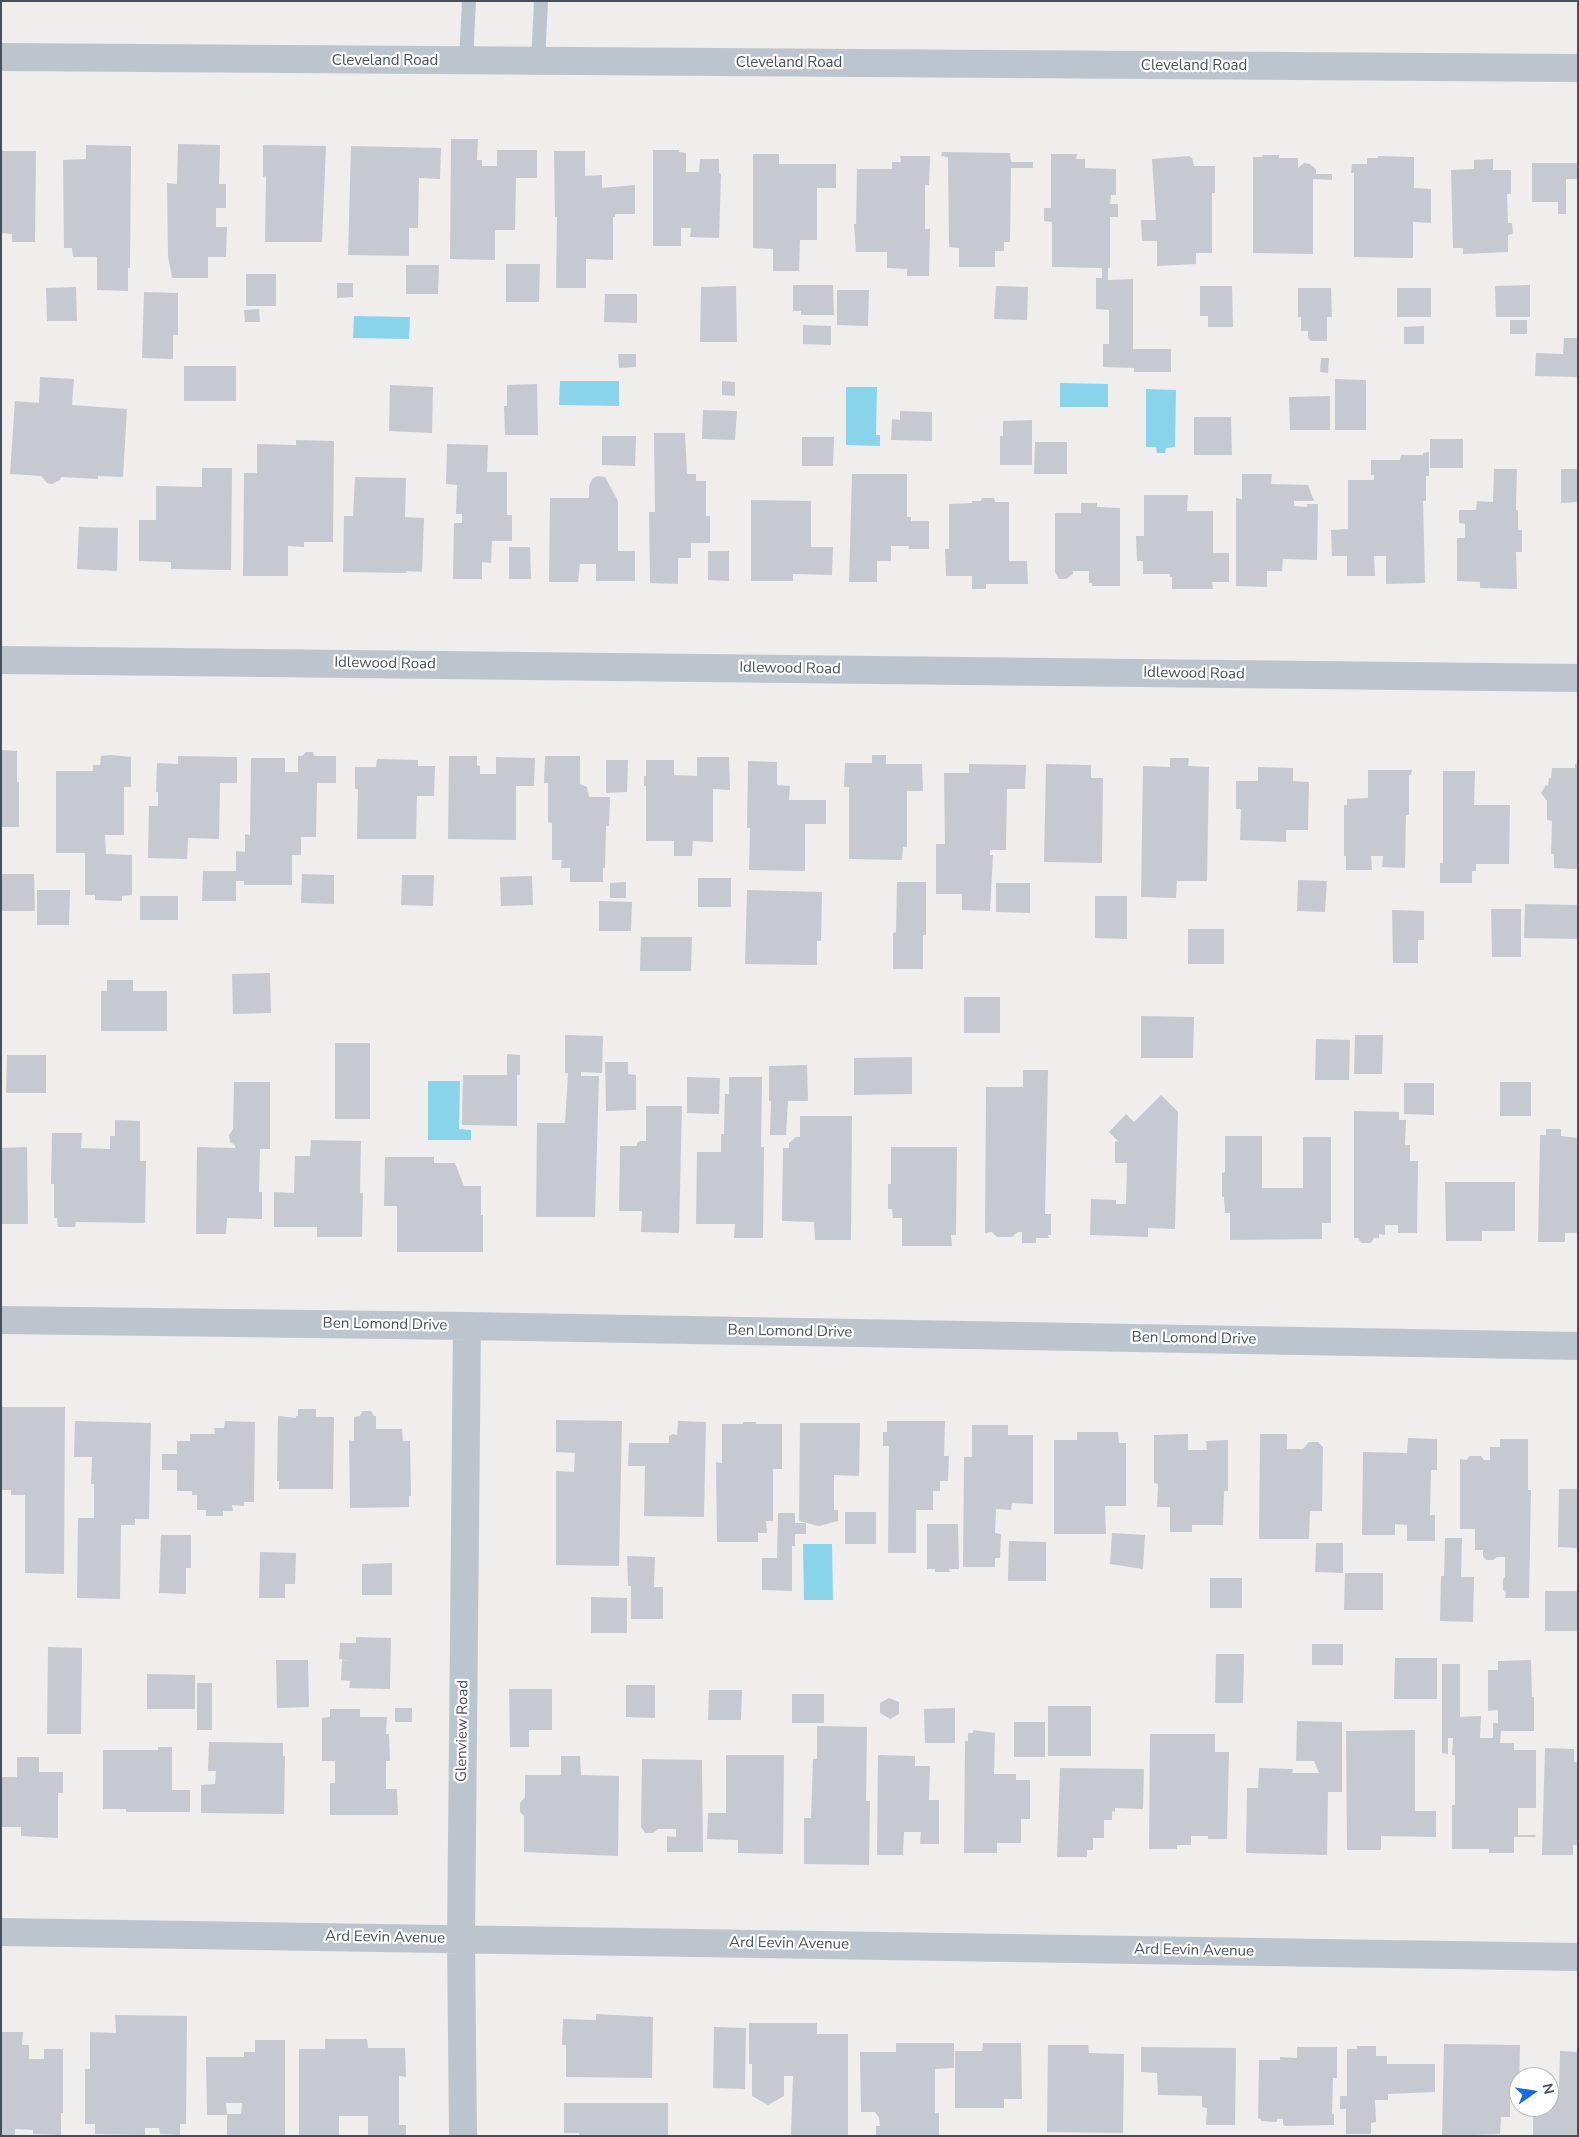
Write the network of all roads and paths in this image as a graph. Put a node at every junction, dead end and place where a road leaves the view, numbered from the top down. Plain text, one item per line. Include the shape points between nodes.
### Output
1 (469, 1) edge
2 (540, 1) edge
3 (1, 57) edge
4 (466, 61) junction
5 (538, 62) junction
6 (1578, 68) edge
7 (1, 660) edge
8 (1578, 678) edge
9 (1, 1320) edge
10 (468, 1326) junction
11 (1578, 1346) edge
12 (1, 1932) edge
13 (461, 1939) junction
14 (1578, 1957) edge
15 (463, 2136) edge

1 - 4 lane
2 - 5 lane
3 - 4 street, Cleveland Road
4 - 5 street, Cleveland Road
5 - 6 street, Cleveland Road
7 - 8 street, Idlewood Road
9 - 10 street, Ben Lomond Drive
10 - 11 street, Ben Lomond Drive
10 - 13 street, Glenview Road
12 - 13 street, Ard Eevin Avenue
13 - 14 street, Ard Eevin Avenue
13 - 15 street, Glenview Road

